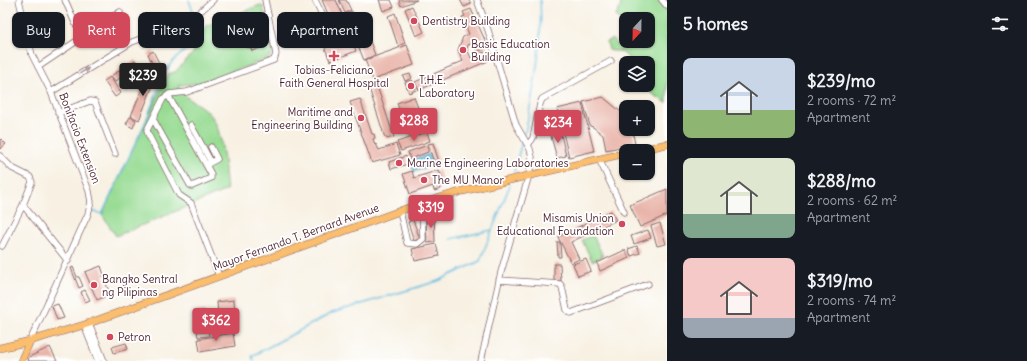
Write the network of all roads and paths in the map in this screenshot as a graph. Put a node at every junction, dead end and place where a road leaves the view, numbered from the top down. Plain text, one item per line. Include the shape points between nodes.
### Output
1 (19, 0) edge
2 (65, 0) edge
3 (213, 0) edge
4 (265, 0) edge
5 (315, 0) edge
6 (477, 0) edge
7 (662, 0) edge
8 (667, 6) edge
9 (321, 12) edge
10 (73, 18) edge
11 (73, 43) edge
12 (611, 61) dead end
13 (38, 67) junction
14 (51, 92) junction
15 (168, 95) junction
16 (58, 113) junction
17 (153, 119) junction
18 (191, 125) dead end
19 (667, 144) edge
20 (528, 145) junction
21 (211, 147) dead end
22 (655, 147) edge
23 (116, 154) dead end
24 (619, 155) edge
25 (0, 156) edge
26 (599, 159) junction
27 (208, 163) junction
28 (529, 175) junction
29 (422, 203) junction
30 (23, 205) junction
31 (400, 210) junction
32 (624, 212) dead end
33 (2, 246) dead end
34 (68, 261) junction
35 (219, 276) junction
36 (499, 280) junction
37 (648, 284) dead end
38 (86, 324) junction
39 (30, 341) junction
40 (94, 343) junction
41 (0, 348) edge
42 (21, 361) edge
43 (98, 361) edge
44 (104, 361) edge
45 (481, 361) edge

1 - 13 street via 32,56
2 - 10 street
14 -> 3 street, Bonifacio Extension via 123,47 187,22
4 - 15 street via 276,54 274,60 192,90 172,92
5 - 9 street
6 - 20 street via 516,125
7 - 8 street
11 - 13 street
12 - 20 street via 542,99 534,138
13 - 14 street
14 - 16 street, Bonifacio Extension
15 - 17 street via 163,99
15 - 27 street
16 - 23 street via 90,101 95,102
16 - 34 street, Bonifacio Extension via 91,202
17 - 27 street via 190,185 212,177
17 - 35 street via 147,130 148,134 179,194 191,203
18 - 27 street
19 - 22 main road
20 - 28 street via 532,157
21 - 27 street via 217,159
24 - 26 main road, Mayor Fernando T. Bernard Avenue
25 - 30 street via 15,170 31,179 32,184
26 - 28 main road, Mayor Fernando T. Bernard Avenue
26 - 32 street
28 - 29 main road, Mayor Fernando T. Bernard Avenue
28 - 36 street
29 - 31 main road, Mayor Fernando T. Bernard Avenue
29 - 31 street via 423,239 417,244 407,243
30 - 33 street
30 - 34 street
31 - 35 main road, Mayor Fernando T. Bernard Avenue
34 - 39 street, Bonifacio Extension
35 - 38 main road, Mayor Fernando T. Bernard Avenue
36 - 37 street via 560,284 567,310 572,313
36 - 45 street
38 - 39 main road, Mayor Fernando T. Bernard Avenue
38 - 40 street
39 - 41 main road, Mayor Fernando T. Bernard Avenue
39 - 42 main road
40 - 43 street
40 - 44 street

